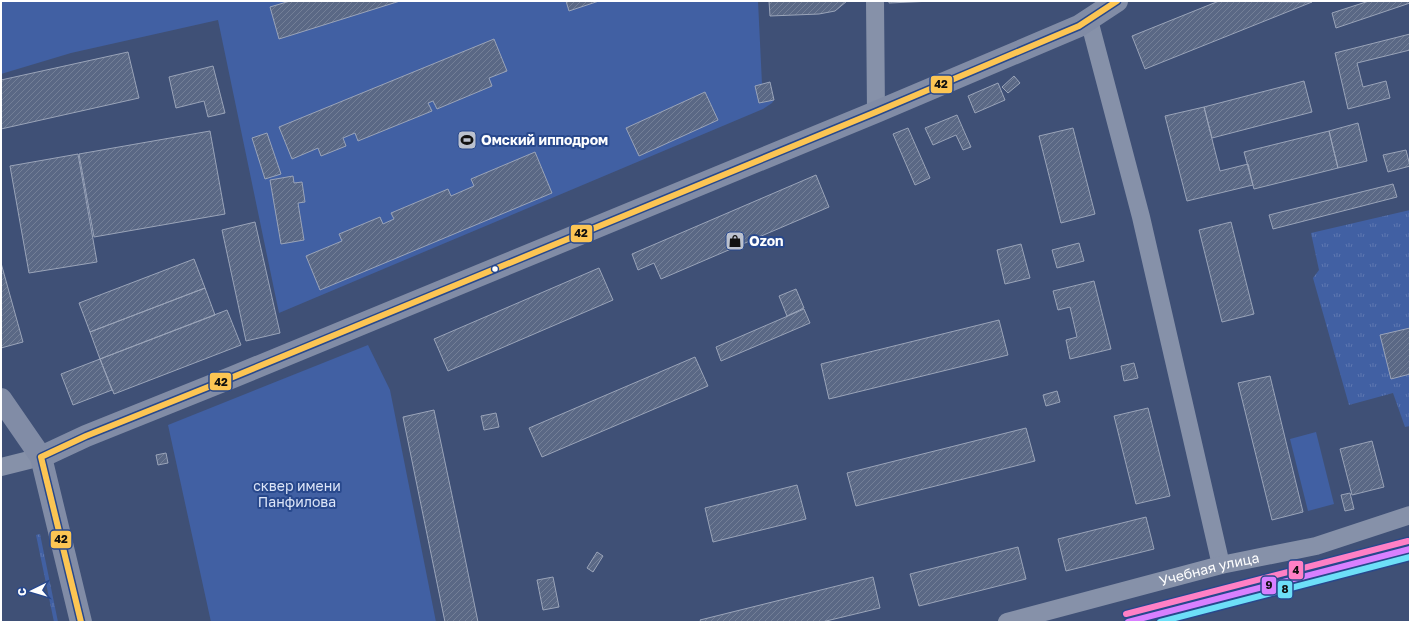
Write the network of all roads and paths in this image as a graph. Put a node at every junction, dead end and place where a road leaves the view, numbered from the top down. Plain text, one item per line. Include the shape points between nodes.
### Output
1 (876, 1) edge
2 (1117, 1) edge
3 (1089, 20) junction
4 (876, 112) junction
5 (1, 399) edge
6 (41, 457) junction
7 (1, 467) edge
8 (1410, 515) edge
9 (1221, 565) junction
10 (81, 622) edge
11 (1007, 622) edge

1 - 4 street
2 - 3 main road
3 - 4 main road
3 - 9 street via 1141,217
4 - 6 main road via 233,378 86,436
5 - 6 main road
6 - 7 street
6 - 10 main road
8 - 9 street, Учебная улица via 1316,546
9 - 11 street, Учебная улица

